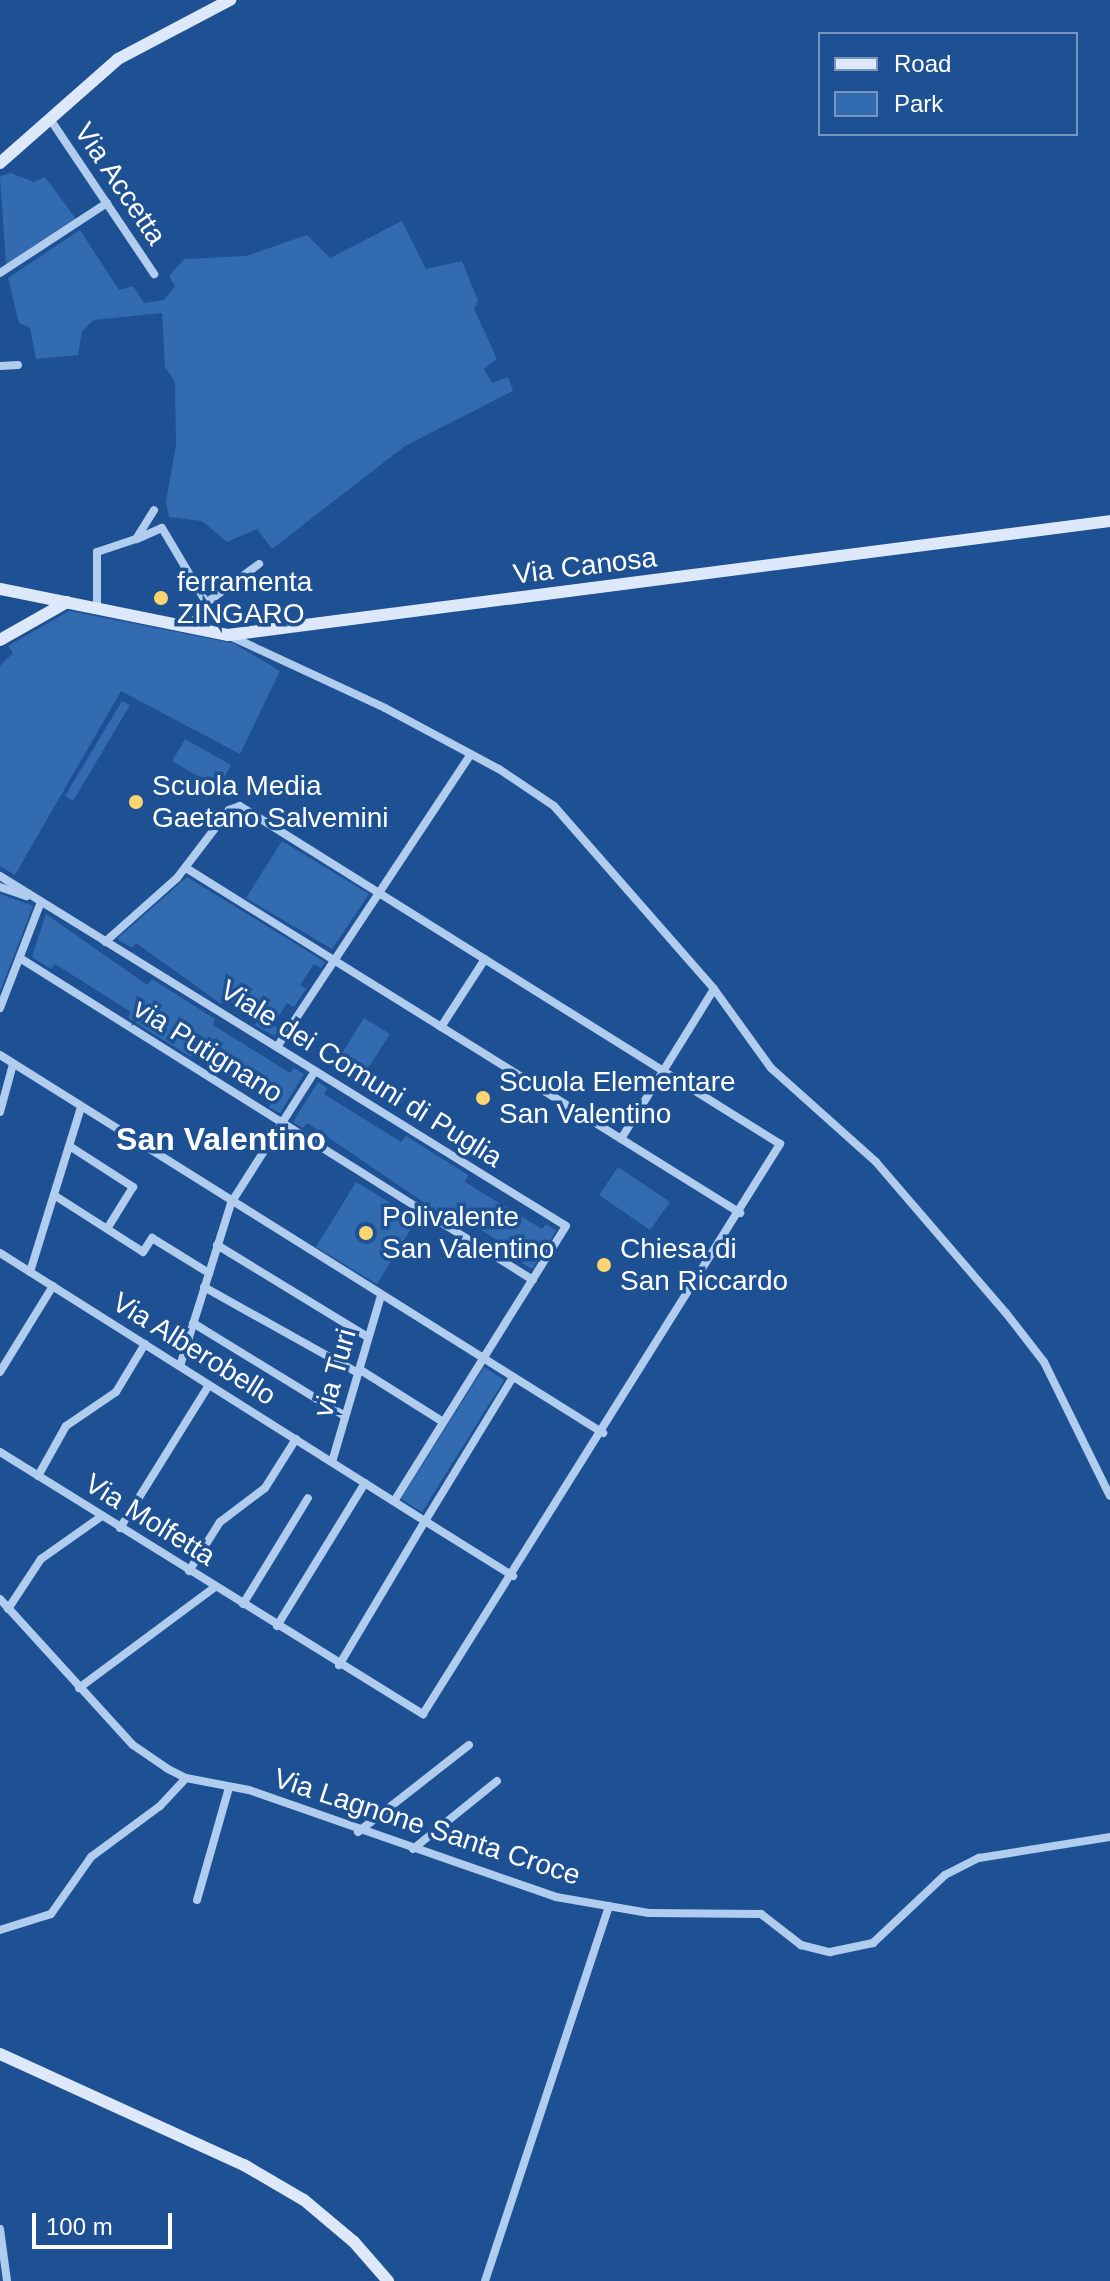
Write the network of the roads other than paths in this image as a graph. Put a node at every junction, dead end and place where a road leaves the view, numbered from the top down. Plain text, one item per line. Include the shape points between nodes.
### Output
1 (230, 0) edge
2 (50, 119) junction
3 (0, 163) edge
4 (107, 203) junction
5 (0, 273) edge
6 (154, 274) dead end
7 (18, 365) dead end
8 (0, 366) edge
9 (154, 510) dead end
10 (1110, 521) edge
11 (136, 539) junction
12 (259, 564) dead end
13 (0, 589) edge
14 (67, 602) junction
15 (206, 602) junction
16 (97, 609) junction
17 (191, 628) junction
18 (228, 635) junction
19 (0, 640) edge
20 (471, 754) junction
21 (186, 868) junction
22 (0, 876) edge
23 (0, 887) edge
24 (380, 892) junction
25 (41, 902) junction
26 (105, 942) junction
27 (485, 959) junction
28 (23, 960) junction
29 (334, 961) junction
30 (714, 989) junction
31 (0, 1008) edge
32 (441, 1027) junction
33 (277, 1047) junction
34 (0, 1055) edge
35 (13, 1064) junction
36 (662, 1069) junction
37 (315, 1071) junction
38 (3, 1088) edge
39 (81, 1107) junction
40 (0, 1112) edge
41 (282, 1123) junction
42 (621, 1139) junction
43 (71, 1147) junction
44 (57, 1197) junction
45 (231, 1203) junction
46 (740, 1213) junction
47 (107, 1229) junction
48 (217, 1245) junction
49 (0, 1253) edge
50 (30, 1272) junction
51 (209, 1273) junction
52 (533, 1280) junction
53 (53, 1286) junction
54 (204, 1287) junction
55 (381, 1295) junction
56 (193, 1323) junction
57 (368, 1337) junction
58 (145, 1344) junction
59 (482, 1358) junction
60 (180, 1366) junction
61 (359, 1371) junction
62 (0, 1372) edge
63 (513, 1377) junction
64 (209, 1385) junction
65 (345, 1416) junction
66 (443, 1422) junction
67 (603, 1433) junction
68 (296, 1439) junction
69 (0, 1452) edge
70 (332, 1462) junction
71 (38, 1476) junction
72 (365, 1483) junction
73 (1110, 1496) edge
74 (308, 1498) dead end
75 (394, 1501) junction
76 (102, 1516) junction
77 (425, 1521) junction
78 (120, 1528) junction
79 (189, 1571) junction
80 (513, 1576) junction
81 (215, 1587) junction
82 (0, 1599) edge
83 (243, 1604) junction
84 (8, 1609) junction
85 (277, 1626) junction
86 (339, 1665) junction
87 (79, 1688) junction
88 (469, 1745) dead end
89 (186, 1778) junction
90 (497, 1781) dead end
91 (229, 1788) junction
92 (358, 1832) junction
93 (1110, 1837) edge
94 (413, 1849) junction
95 (197, 1900) dead end
96 (609, 1906) junction
97 (0, 1930) edge
98 (0, 2054) edge
99 (0, 2229) edge
100 (7, 2281) edge
101 (388, 2281) edge
102 (485, 2281) edge

1 - 2 main road via 140,44
2 - 3 main road
2 - 4 street, Via Accetta
4 - 5 street
4 - 6 street, Via Accetta
7 - 8 street
9 - 11 street
10 - 18 main road, Via Canosa
11 - 15 street via 162,528
11 - 16 street via 97,552
12 - 15 street
13 - 14 main road, Via Canosa
14 - 16 main road, Via Canosa
14 - 19 main road
15 - 17 street
16 - 17 main road, Via Canosa
17 - 18 main road, Via Canosa
18 - 20 street
20 - 24 street
20 - 30 street via 554,806
21 - 24 street via 229,810 240,806
21 - 26 street
21 - 29 street
22 - 25 street, Viale dei Comuni di Puglia
23 - 25 street
24 - 27 street
24 - 29 street
25 - 26 street, Viale dei Comuni di Puglia
25 - 28 street
26 - 33 street, Viale dei Comuni di Puglia
27 - 32 street
27 - 36 street
28 - 31 street
28 - 41 street, via Putignano
29 - 32 street
29 - 33 street
30 - 36 street
30 - 73 street via 771,1068 876,1162 1044,1362
32 - 42 street
33 - 37 street, Viale dei Comuni di Puglia
34 - 35 street
35 - 38 street
35 - 39 street
36 - 42 street
36 - 46 street via 775,1138 779,1148
37 - 41 street
37 - 52 street, Viale dei Comuni di Puglia via 566,1226
38 - 40 street
39 - 43 street
39 - 45 street
41 - 45 street
41 - 52 street, via Putignano
42 - 46 street
43 - 44 street
43 - 47 street via 133,1187
44 - 47 street
44 - 50 street
45 - 48 street
45 - 55 street
46 - 67 street
47 - 51 street via 143,1252 152,1238
48 - 51 street
48 - 57 street
49 - 50 street, Via Alberobello
50 - 53 street, Via Alberobello
51 - 54 street
52 - 59 street, Viale dei Comuni di Puglia
53 - 58 street, Via Alberobello
53 - 62 street
54 - 56 street
54 - 61 street
55 - 57 street, via Turi
55 - 59 street
56 - 60 street
56 - 65 street
57 - 61 street, via Turi
58 - 60 street, Via Alberobello
58 - 71 street via 116,1392 66,1426
59 - 63 street
59 - 66 street, Viale dei Comuni di Puglia
60 - 64 street, Via Alberobello
61 - 65 street, via Turi
61 - 66 street
63 - 67 street
63 - 77 street
64 - 68 street, Via Alberobello
64 - 78 street
65 - 70 street, via Turi
66 - 75 street, Viale dei Comuni di Puglia
67 - 80 street
68 - 70 street, Via Alberobello
68 - 79 street via 265,1488 220,1522
69 - 71 street, Via Molfetta
70 - 72 street, Via Alberobello
71 - 76 street, Via Molfetta
72 - 75 street, Via Alberobello
72 - 85 street
74 - 83 street
75 - 77 street, Via Alberobello
76 - 78 street, Via Molfetta
76 - 84 street via 41,1559
77 - 80 street
77 - 86 street
78 - 79 street, Via Molfetta
79 - 81 street, Via Molfetta
80 - 86 street, Via Molfetta via 423,1714
81 - 83 street, Via Molfetta
81 - 87 street
82 - 84 street, Via Lagnone Santa Croce
83 - 85 street, Via Molfetta
84 - 87 street, Via Lagnone Santa Croce
85 - 86 street, Via Molfetta
87 - 89 street, Via Lagnone Santa Croce via 133,1745
88 - 92 street
89 - 91 street, Via Lagnone Santa Croce
89 - 97 street via 160,1806 91,1857 51,1914
90 - 94 street
91 - 92 street, Via Lagnone Santa Croce
91 - 95 street
92 - 94 street, Via Lagnone Santa Croce
93 - 96 street, Via Lagnone Santa Croce via 979,1858 945,1875 873,1943 830,1952 801,1945 761,1914 675,1915
94 - 96 street, Via Lagnone Santa Croce via 556,1897
96 - 102 street
98 - 101 main road via 244,2165 304,2200 354,2242
99 - 100 street

